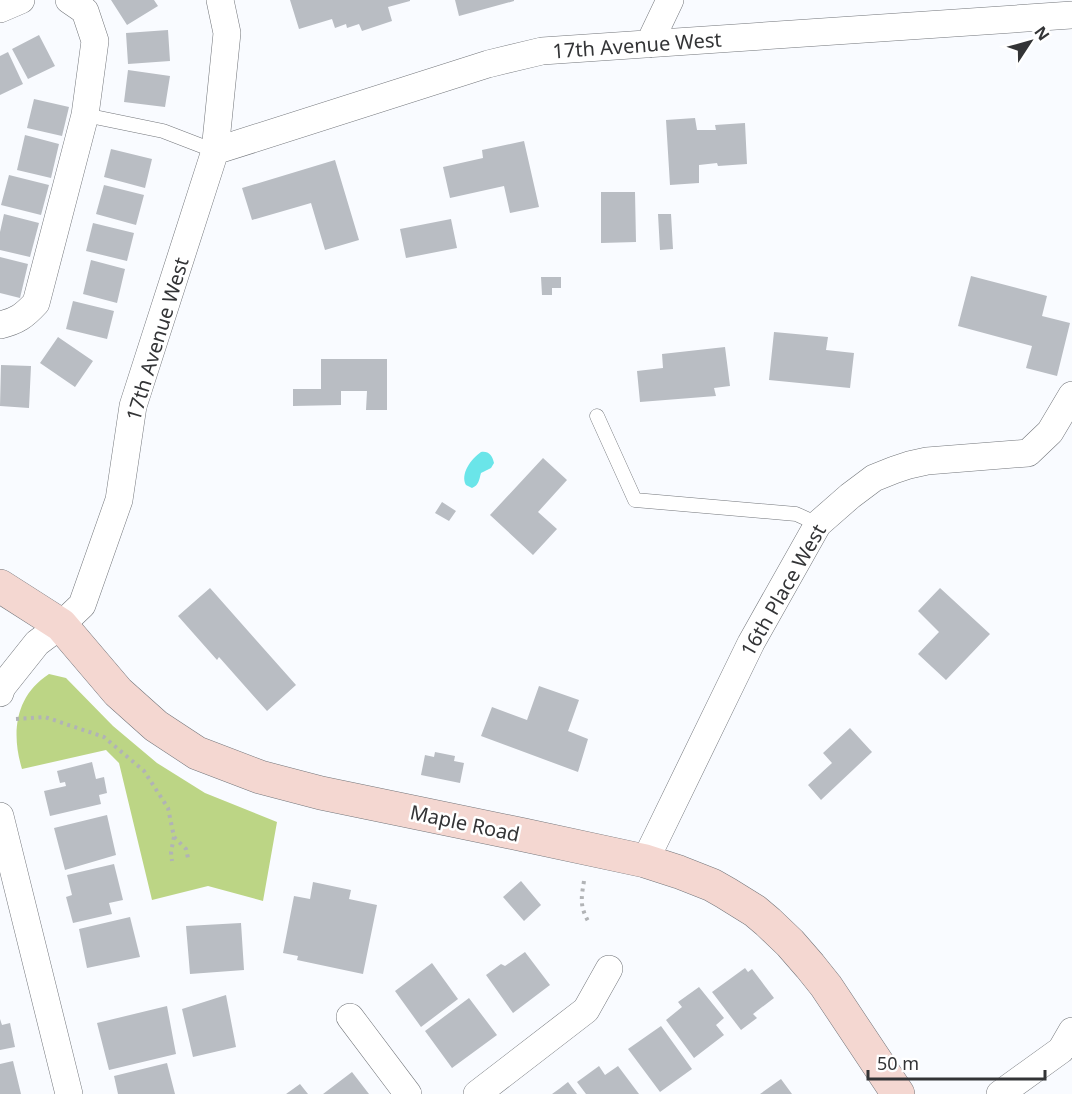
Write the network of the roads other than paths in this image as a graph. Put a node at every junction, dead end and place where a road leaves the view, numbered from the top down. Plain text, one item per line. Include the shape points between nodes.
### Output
1 (21, 0) edge
2 (69, 0) edge
3 (220, 0) edge
4 (670, 0) edge
5 (0, 9) edge
6 (1072, 15) edge
7 (649, 44) junction
8 (86, 115) junction
9 (215, 151) junction
10 (0, 325) edge
11 (1072, 394) edge
12 (597, 416) dead end
13 (818, 524) junction
14 (0, 586) edge
15 (61, 625) junction
16 (0, 693) edge
17 (0, 816) edge
18 (645, 861) junction
19 (609, 969) dead end
20 (350, 1017) dead end
21 (1072, 1031) edge
22 (69, 1094) edge
23 (408, 1094) edge
24 (477, 1094) edge
25 (898, 1094) edge
26 (1000, 1094) edge

1 - 5 street
2 - 8 street via 85,11 95,41
3 - 9 street, 17th Avenue West via 227,33
4 - 7 street
6 - 7 street, 17th Avenue West
7 - 9 street, 17th Avenue West via 542,51 488,64
8 - 9 lane via 163,131
8 - 10 street via 36,303 25,315
9 - 15 street, 17th Avenue West via 133,406 119,500 82,604
11 - 13 street, 16th Place West via 1050,432 1028,453 909,465 874,478
12 - 13 lane via 635,500 796,514
13 - 18 street, 16th Place West via 751,643
14 - 15 street, Maple Road
15 - 16 street, 17th Avenue West via 38,643
15 - 18 street, Maple Road via 118,692 156,726 197,753 260,777 321,794
17 - 22 street
18 - 25 street, Maple Road via 712,885 768,922 826,986
19 - 24 street via 586,1010
20 - 23 street
21 - 26 street via 1061,1050

